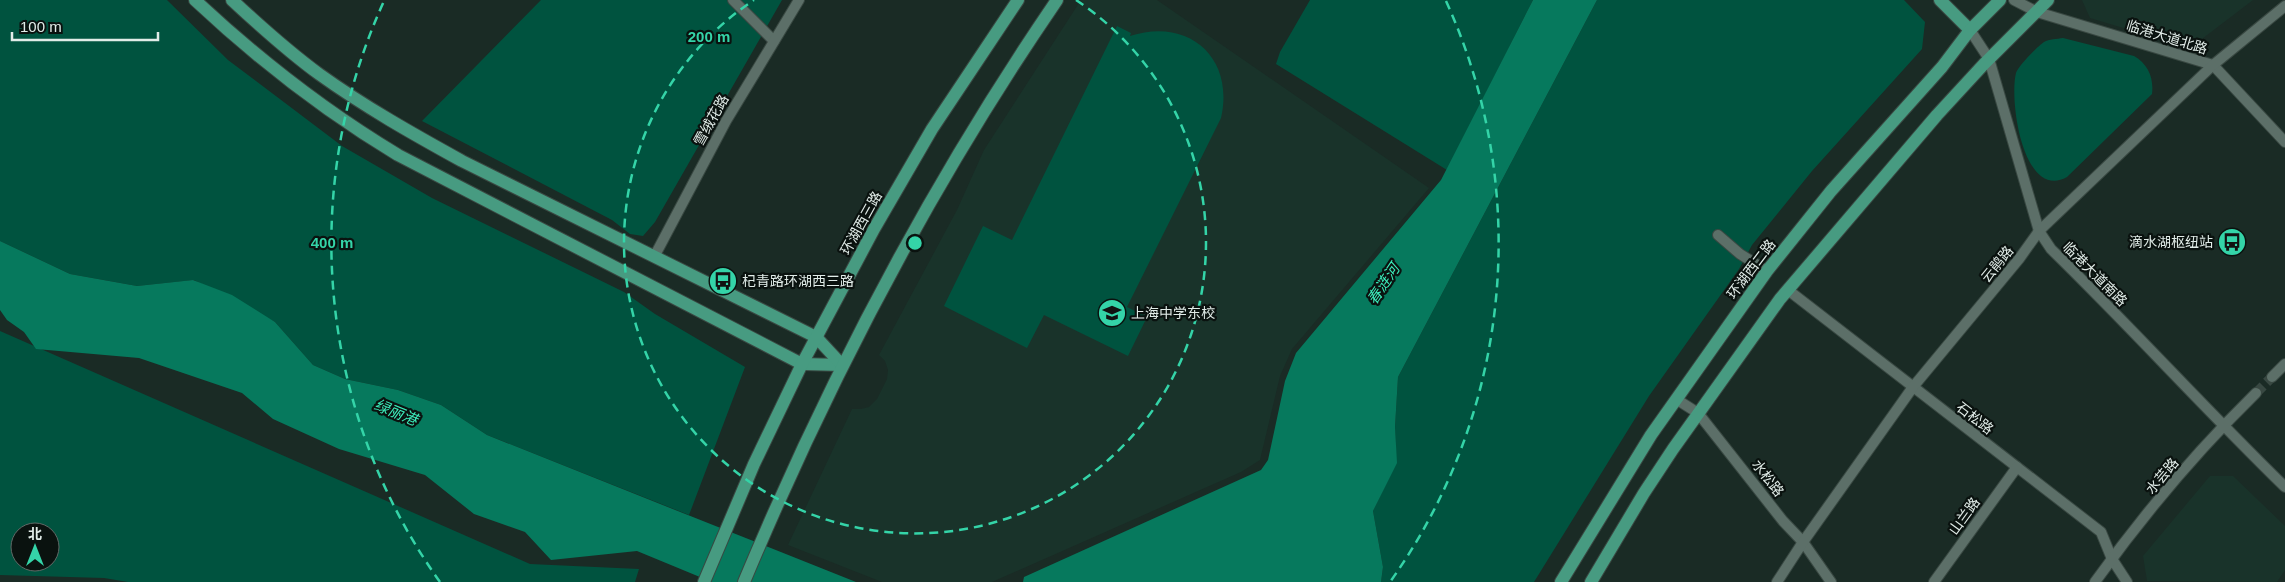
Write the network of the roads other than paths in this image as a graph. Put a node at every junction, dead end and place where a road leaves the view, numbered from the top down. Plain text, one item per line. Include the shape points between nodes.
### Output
1 (195, 0) edge
2 (232, 0) edge
3 (733, 0) edge
4 (799, 0) edge
5 (1018, 0) edge
6 (1057, 0) edge
7 (1940, 0) edge
8 (2000, 0) edge
9 (2014, 0) edge
10 (2048, 0) edge
11 (2285, 6) edge
12 (2037, 12) junction
13 (1970, 30) junction
14 (774, 41) junction
15 (1989, 59) junction
16 (2213, 65) junction
17 (2285, 142) edge
18 (2038, 231) junction
19 (1718, 235) dead end
20 (654, 257) junction
21 (1767, 271) junction
22 (1788, 290) junction
23 (816, 336) junction
24 (802, 364) junction
25 (2285, 364) edge
26 (842, 365) junction
27 (2272, 377) tunnel mouth
28 (1913, 387) junction
29 (2256, 393) tunnel mouth
30 (1676, 399) junction
31 (1698, 413) junction
32 (2222, 426) junction
33 (2017, 467) junction
34 (2285, 487) edge
35 (1803, 542) junction
36 (2112, 559) junction
37 (704, 582) edge
38 (744, 582) edge
39 (1561, 582) edge
40 (1592, 582) edge
41 (1777, 582) edge
42 (1831, 582) edge
43 (1934, 582) edge
44 (2095, 582) edge
45 (2128, 582) edge

1 - 24 main road via 289,83 361,133 472,194
2 - 20 main road via 318,73 410,133
3 - 14 street
4 - 14 street, 雪绒花路
5 - 23 main road, 环湖西三路 via 932,129
6 - 26 main road via 972,132 868,313
7 - 13 main road
8 - 13 main road, 环湖西二路
9 - 12 street, 临港大道北路
10 - 12 main road
11 - 16 street, 云鹃路
12 - 15 main road
12 - 16 street, 临港大道北路
13 - 15 street, 临港大道南路
13 - 21 main road, 环湖西二路 via 1942,67 1831,191
14 - 20 street, 雪绒花路 via 726,120
15 - 18 street, 临港大道南路
15 - 22 main road
16 - 17 street, 临港大道北路
16 - 18 street, 云鹃路
18 - 28 street, 云鹃路 via 2019,259
18 - 32 street, 临港大道南路 via 2050,249 2184,383
19 - 21 street
20 - 23 main road
21 - 30 main road, 环湖西二路
22 - 28 street, 石松路
22 - 31 main road
23 - 24 main road, 环湖西三路
23 - 26 main road
24 - 26 main road
24 - 37 main road, 环湖西三路
25 - 27 street
26 - 38 main road
28 - 33 street, 石松路
28 - 35 street, 云鹃路
29 - 32 street, 水芸路
30 - 31 street, 水松路
30 - 39 main road, 环湖西二路 via 1625,475
31 - 35 street, 水松路
31 - 40 main road via 1644,493
32 - 34 street, 临港大道南路
32 - 36 street, 水芸路
33 - 36 street, 石松路 via 2101,532
33 - 43 street, 山兰路
35 - 41 street, 云鹃路
35 - 42 street, 水松路
36 - 44 street, 水芸路
36 - 45 street, 石松路

